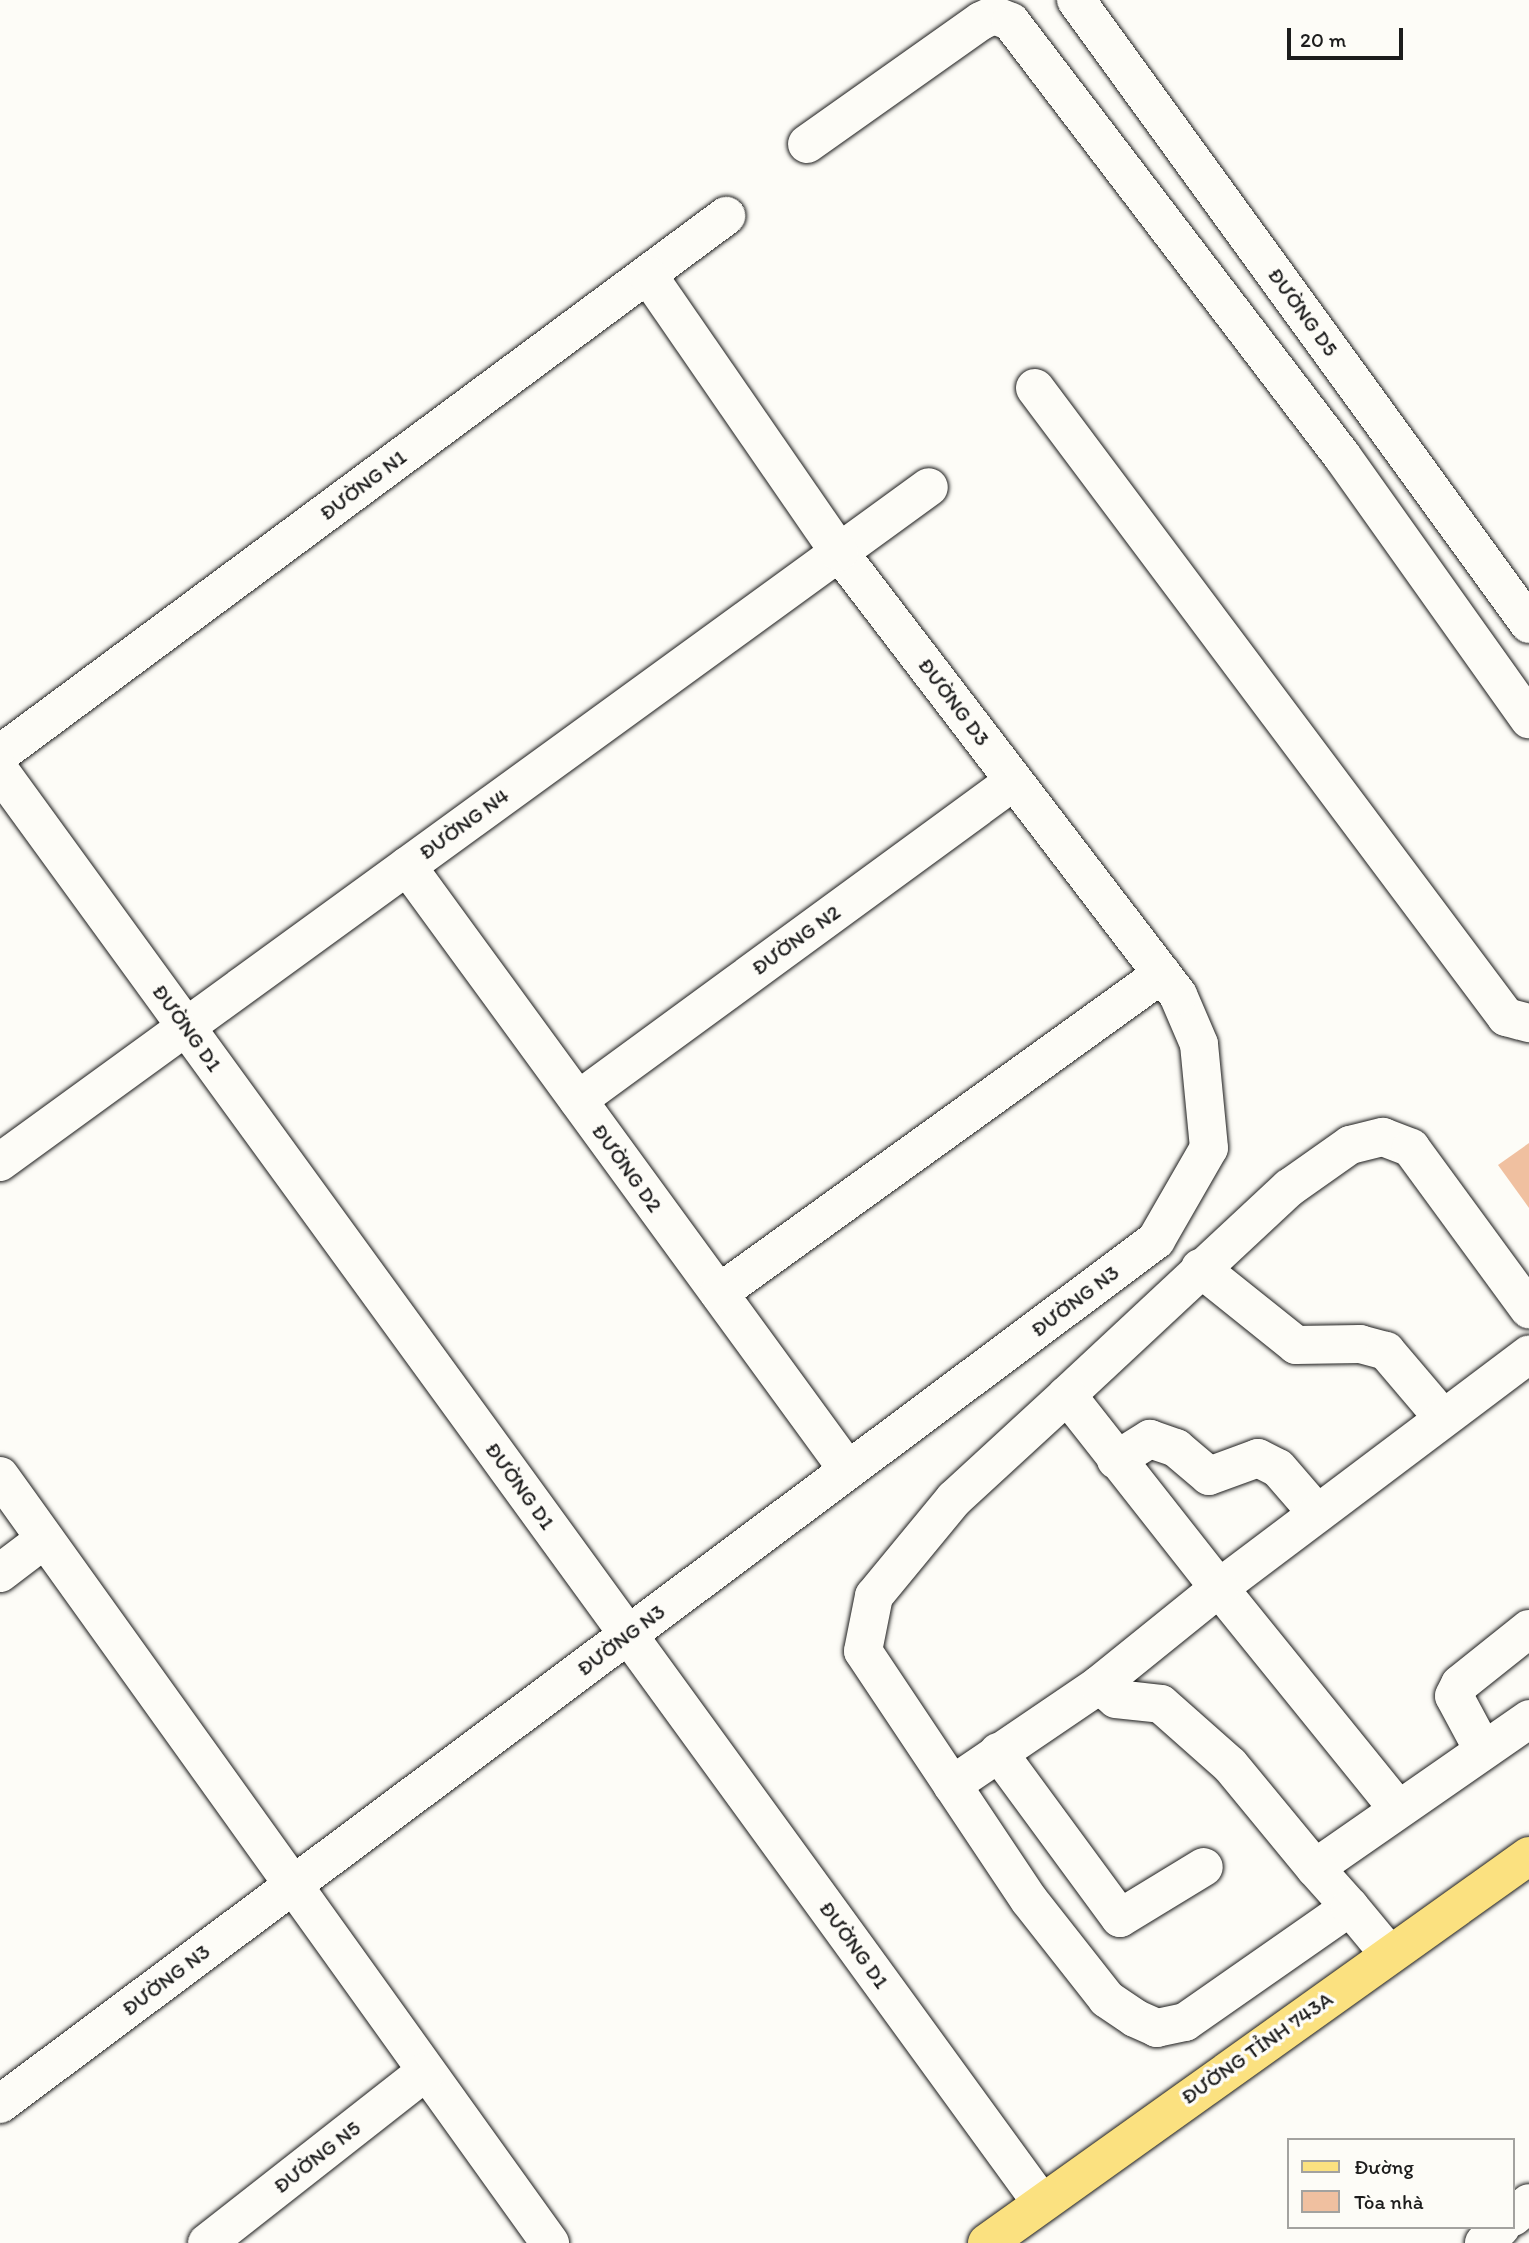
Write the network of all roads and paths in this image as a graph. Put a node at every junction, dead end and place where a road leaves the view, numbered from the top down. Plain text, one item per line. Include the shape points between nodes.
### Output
1 (1076, 0) edge
2 (807, 144) dead end
3 (726, 216) dead end
4 (648, 275) junction
5 (1035, 388) dead end
6 (929, 486) dead end
7 (839, 552) junction
8 (1529, 624) edge
9 (1529, 719) edge
10 (0, 754) edge
11 (0, 771) edge
12 (1014, 781) junction
13 (407, 866) junction
14 (1162, 974) junction
15 (1529, 1023) edge
16 (186, 1027) junction
17 (578, 1100) junction
18 (1209, 1148) joint
19 (0, 1162) edge
20 (1200, 1268) junction
21 (719, 1293) junction
22 (1529, 1309) edge
23 (1523, 1373) edge
24 (1067, 1395) junction
25 (1443, 1418) junction
26 (1116, 1460) junction
27 (848, 1470) junction
28 (0, 1476) edge
29 (1317, 1513) junction
30 (45, 1539) junction
31 (0, 1573) edge
32 (1219, 1588) junction
33 (1529, 1629) edge
34 (628, 1634) junction
35 (1099, 1685) junction
36 (1529, 1719) edge
37 (1483, 1750) junction
38 (998, 1752) junction
39 (952, 1786) junction
40 (1398, 1809) junction
41 (1529, 1856) edge
42 (1204, 1867) dead end
43 (1315, 1868) junction
44 (293, 1885) junction
45 (1350, 1907) junction
46 (1120, 1918) junction
47 (1069, 1947) junction
48 (1389, 1954) junction
49 (426, 2071) junction
50 (0, 2104) edge
51 (1041, 2202) junction
52 (1529, 2203) edge
53 (1515, 2215) edge
54 (1500, 2229) edge
55 (207, 2243) edge
56 (550, 2243) edge
57 (987, 2243) edge
58 (1484, 2243) edge

1 - 8 street, ĐƯỜNG D5
2 - 9 street via 981,21 994,15 1011,22 1342,456
3 - 4 street, ĐƯỜNG N1
4 - 7 street, ĐƯỜNG D3
4 - 10 street, ĐƯỜNG N1
5 - 15 street via 1506,1017
6 - 7 street, ĐƯỜNG N4
7 - 12 street, ĐƯỜNG D3
7 - 13 street, ĐƯỜNG N4
11 - 16 street, ĐƯỜNG D1
12 - 14 street, ĐƯỜNG D3
12 - 17 street, ĐƯỜNG N2
13 - 16 street, ĐƯỜNG N4
13 - 17 street, ĐƯỜNG D2
14 - 18 street, ĐƯỜNG D3 via 1199,1044
14 - 21 street
16 - 19 street, ĐƯỜNG N4
16 - 34 street, ĐƯỜNG D1
17 - 21 street, ĐƯỜNG D2
18 - 27 street, ĐƯỜNG N3 via 1156,1240
20 - 22 street via 1289,1188 1350,1145 1383,1137 1411,1148
20 - 24 street
20 - 25 street via 1296,1345 1348,1343 1386,1351
21 - 27 street, ĐƯỜNG D2
23 - 25 street
24 - 26 street
24 - 39 street via 954,1499 874,1596 864,1623 863,1651
25 - 29 street
26 - 29 street via 1150,1439 1176,1448 1209,1476 1258,1458 1278,1468
26 - 32 street
27 - 34 street, ĐƯỜNG N3
28 - 30 street
29 - 32 street
30 - 31 street
30 - 44 street
32 - 35 street
32 - 40 street
33 - 37 street via 1460,1684 1454,1696
34 - 44 street, ĐƯỜNG N3
34 - 51 street, ĐƯỜNG D1
35 - 38 street
35 - 43 street via 1116,1699 1161,1704 1230,1765
36 - 37 street
37 - 40 street
38 - 39 street
38 - 46 street
39 - 47 street
40 - 43 street
41 - 48 main road, ĐƯỜNG TỈNH 743A
42 - 46 street
43 - 45 street
44 - 49 street
44 - 50 street, ĐƯỜNG N3
45 - 47 street via 1185,2022 1157,2028 1107,1999
45 - 48 street
46 - 47 street
48 - 51 main road, ĐƯỜNG TỈNH 743A
49 - 55 street, ĐƯỜNG N5
49 - 56 street
51 - 57 main road, ĐƯỜNG TỈNH 743A
52 - 53 street
54 - 58 street

